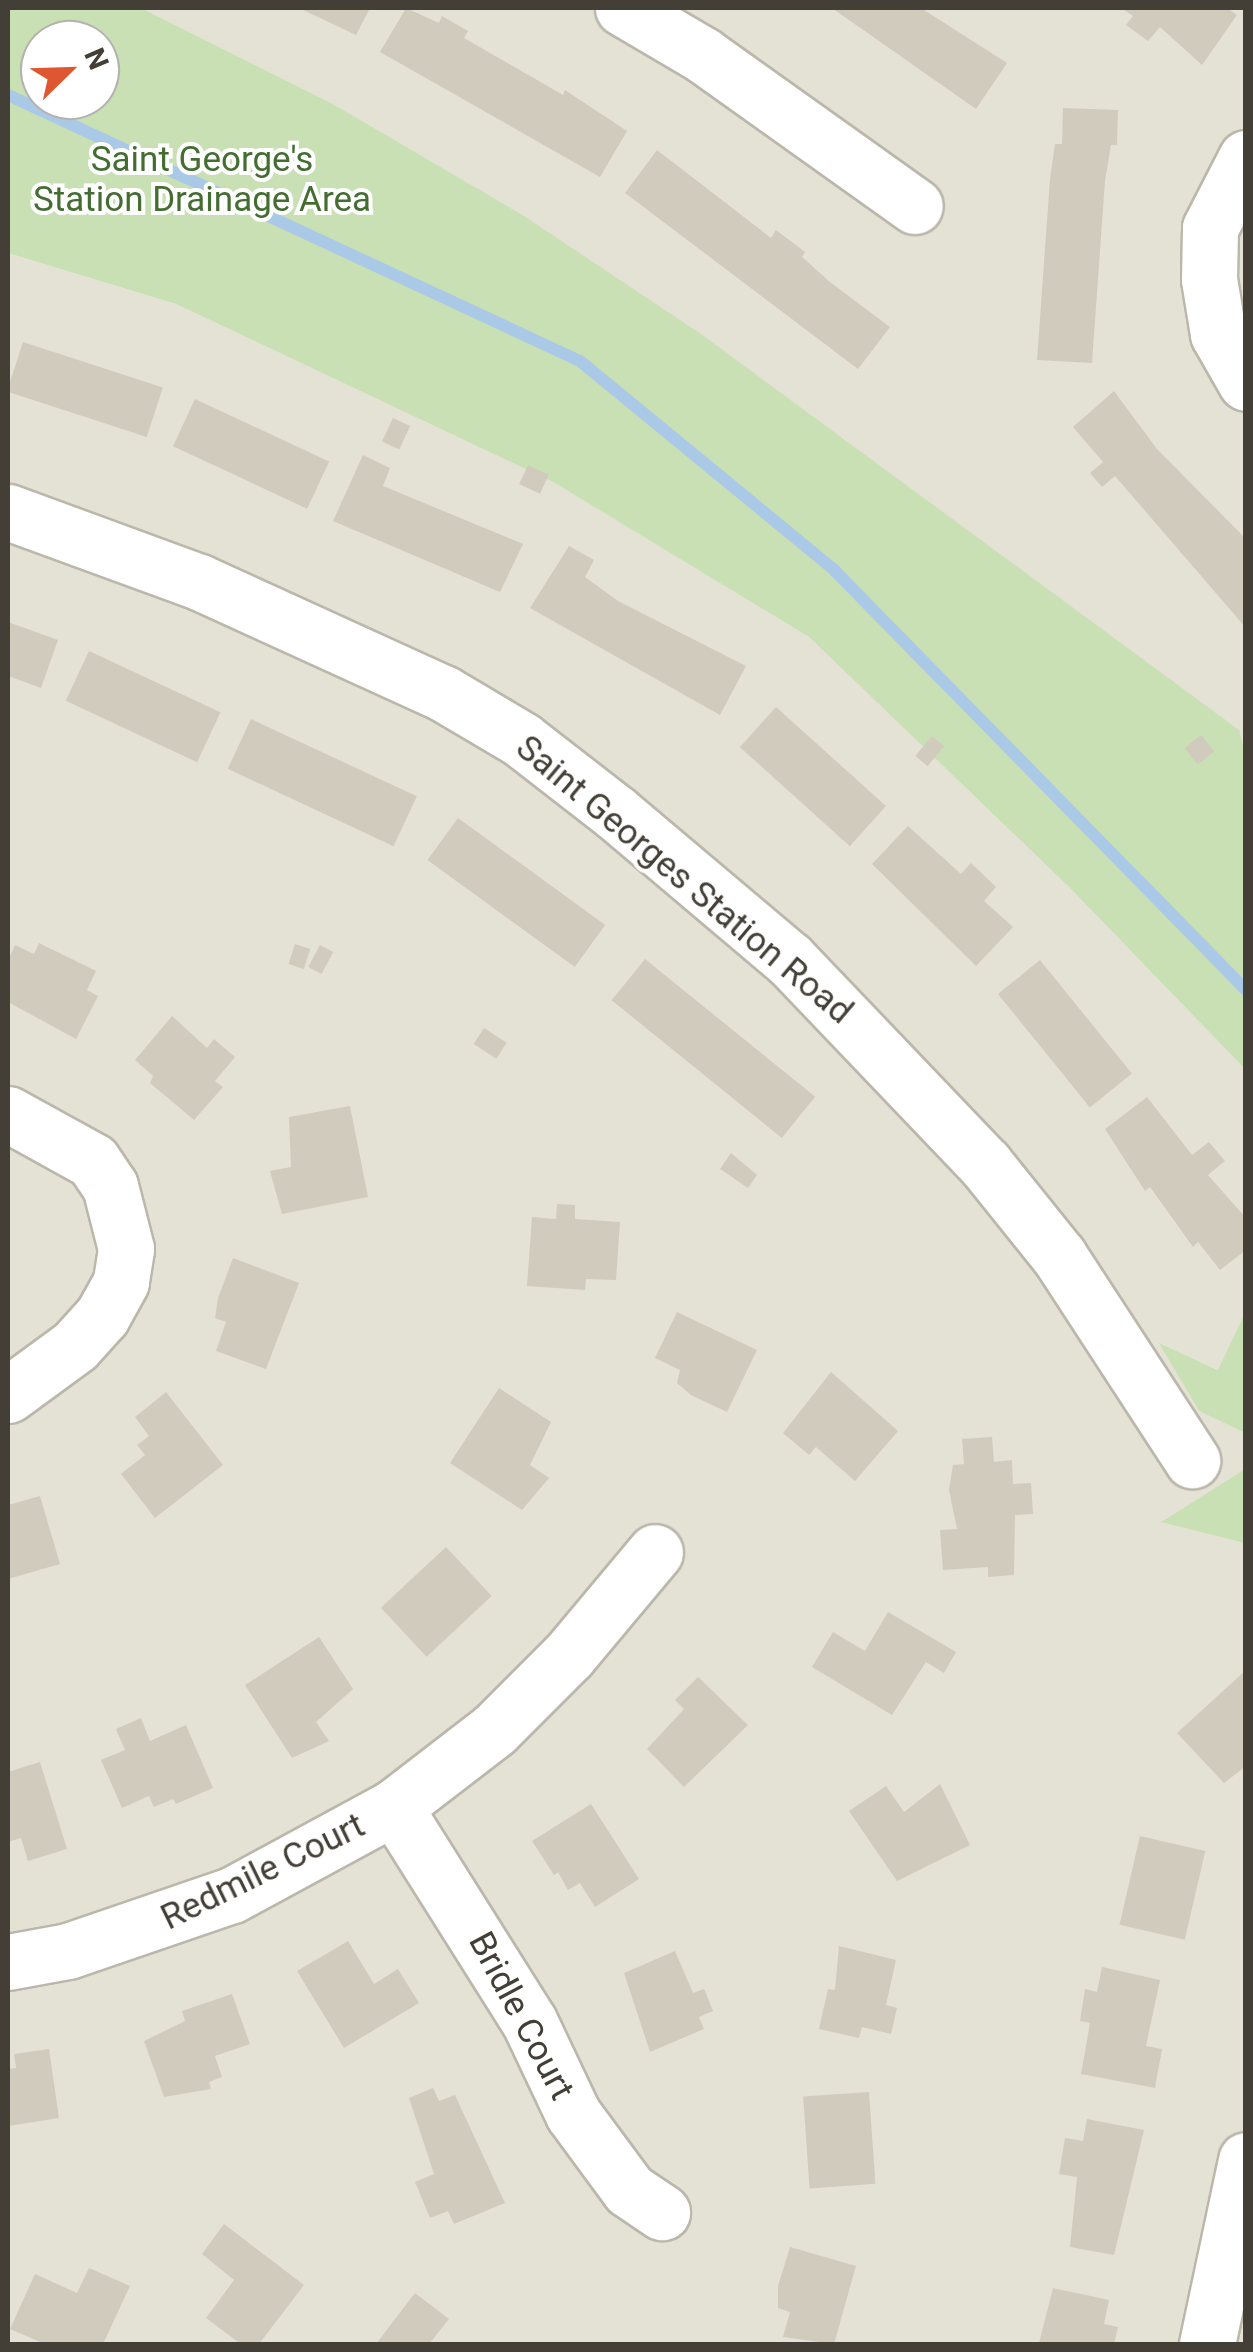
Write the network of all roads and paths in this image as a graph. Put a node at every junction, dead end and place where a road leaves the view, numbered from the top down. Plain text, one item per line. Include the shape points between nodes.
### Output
1 (623, 8) edge
2 (1246, 158) edge
3 (914, 206) dead end
4 (1246, 383) edge
5 (8, 512) edge
6 (8, 1114) edge
7 (8, 1395) edge
8 (1192, 1460) dead end
9 (655, 1552) dead end
10 (394, 1807) junction
11 (8, 1962) edge
12 (1246, 2160) edge
13 (662, 2212) dead end
14 (1206, 2344) edge

1 - 3 street via 702,55
2 - 4 street via 1210,228 1209,279 1218,334
5 - 8 street, Saint Georges Station Road via 199,582 443,693 522,740 616,813 789,959 973,1150 1059,1256
6 - 7 street via 93,1161 115,1199 126,1249 121,1282 102,1316 75,1346
9 - 10 street, Redmile Court via 569,1656 506,1718
10 - 11 street, Redmile Court via 232,1896 152,1927
10 - 13 street, Bridle Court via 530,2021 573,2114 629,2190
12 - 14 street

